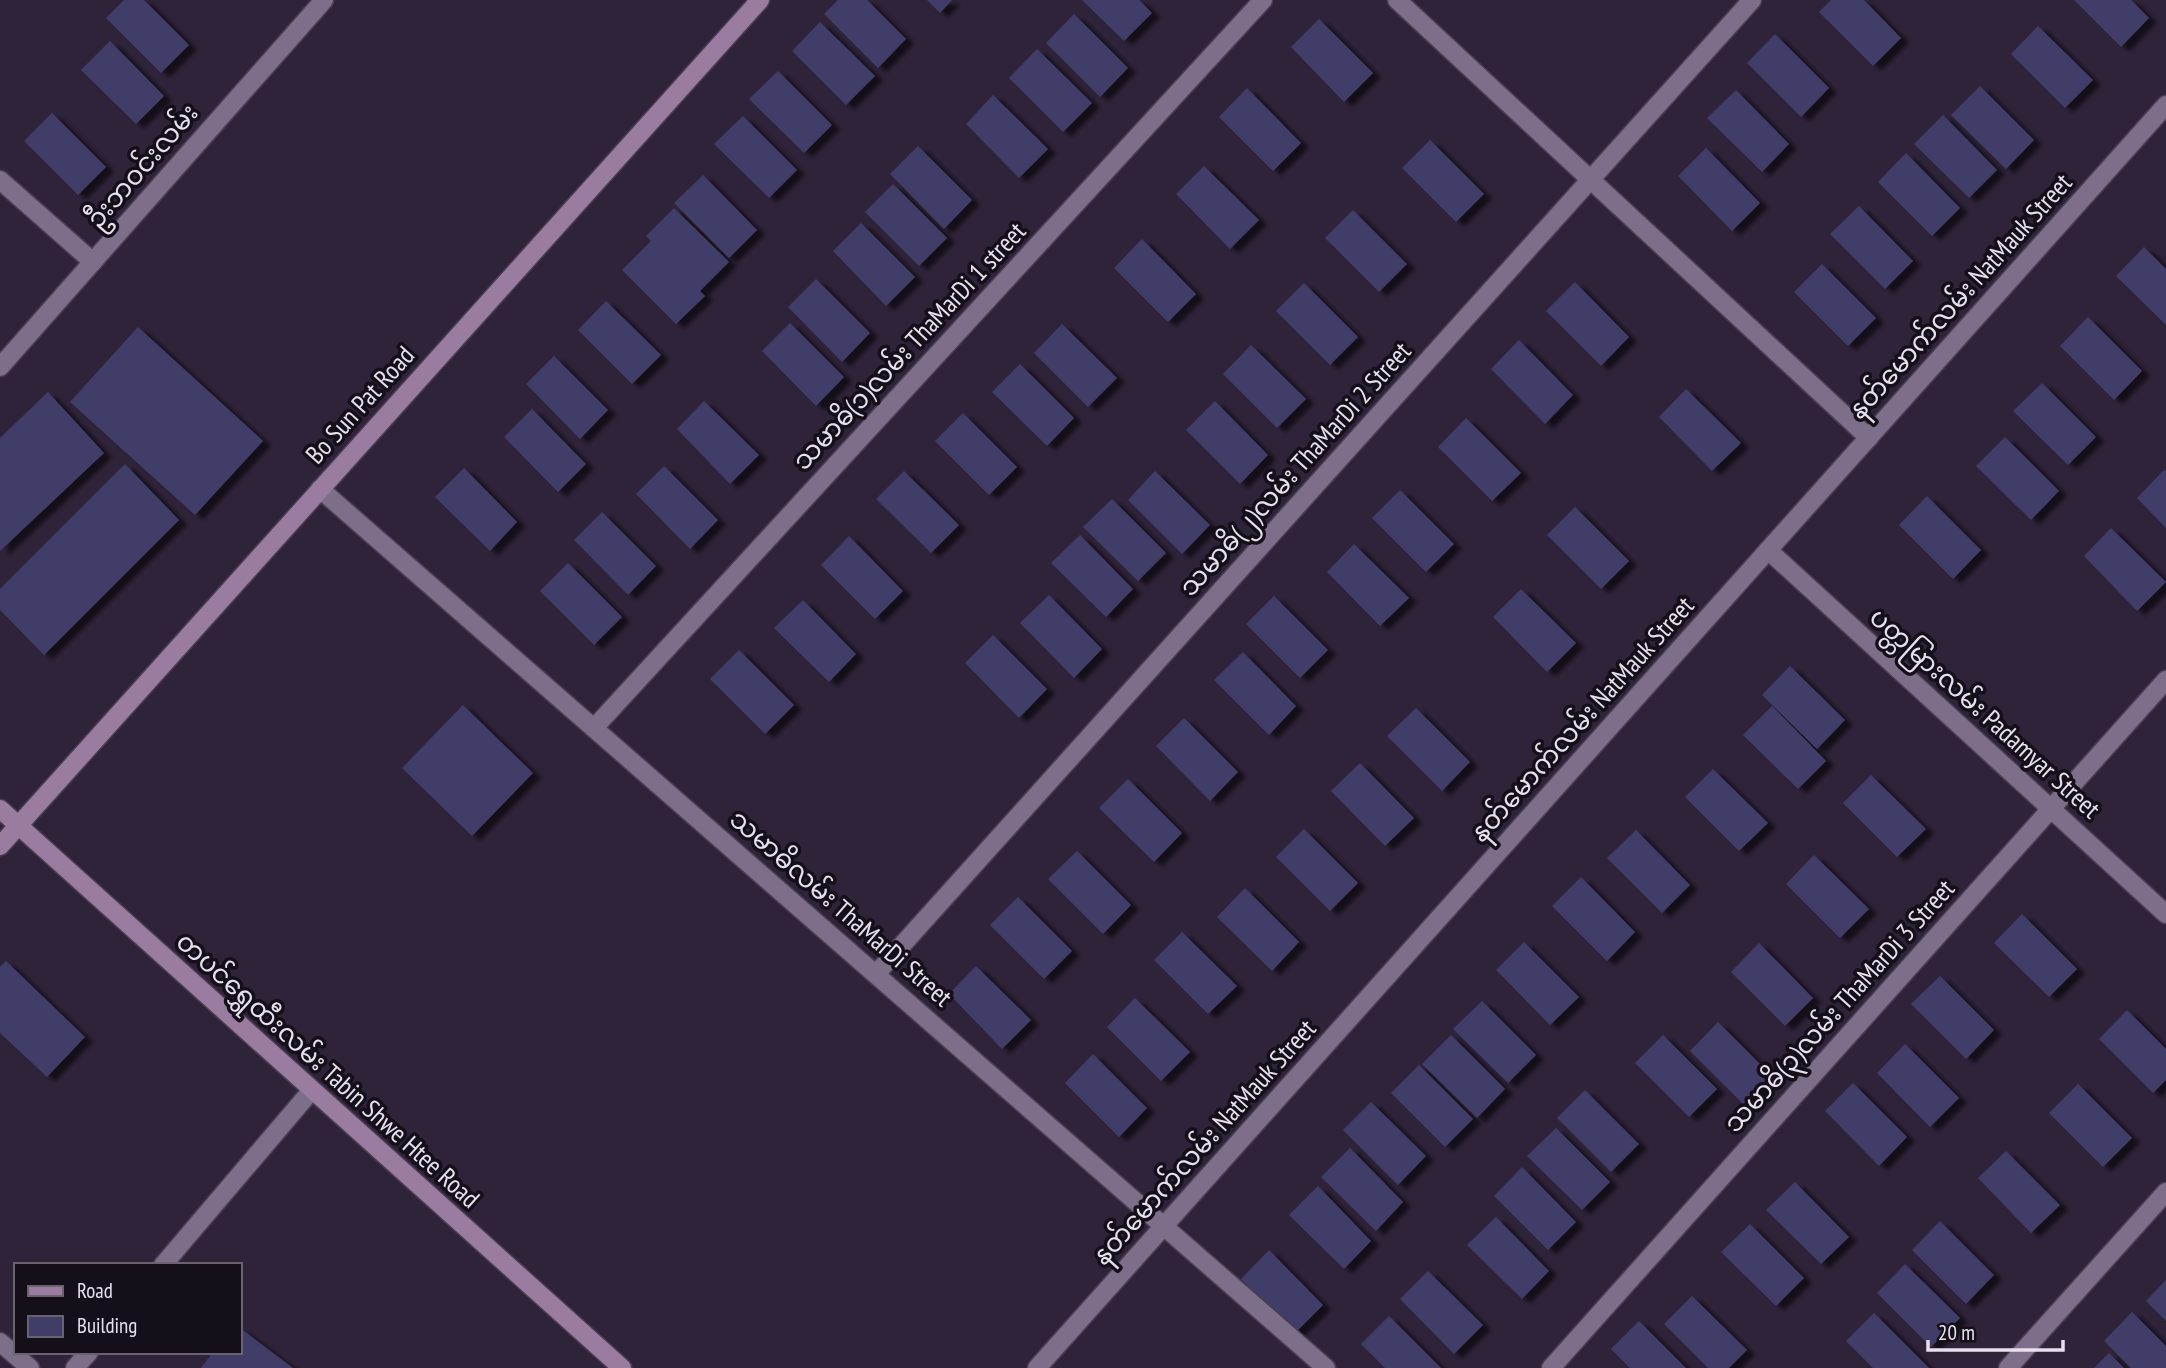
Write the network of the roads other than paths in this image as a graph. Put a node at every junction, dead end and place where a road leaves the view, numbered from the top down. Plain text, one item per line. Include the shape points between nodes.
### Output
1 (324, 0) edge
2 (760, 0) edge
3 (1263, 0) edge
4 (1397, 0) edge
5 (1752, 0) edge
6 (2166, 105) edge
7 (0, 180) edge
8 (1590, 180) junction
9 (93, 261) junction
10 (0, 367) edge
11 (1869, 438) junction
12 (320, 489) junction
13 (1768, 550) junction
14 (2166, 680) edge
15 (594, 728) junction
16 (0, 809) edge
17 (2050, 809) junction
18 (18, 825) junction
19 (0, 846) edge
20 (2166, 915) edge
21 (876, 974) junction
22 (311, 1091) junction
23 (2166, 1192) edge
24 (1165, 1225) junction
25 (165, 1263) edge
26 (0, 1342) edge
27 (87, 1354) edge
28 (30, 1368) edge
29 (75, 1368) edge
30 (622, 1368) edge
31 (1037, 1368) edge
32 (1326, 1368) edge
33 (1551, 1368) edge
34 (2008, 1368) edge

1 - 9 street, ဦးဘဝင်းလမ်း
2 - 12 street, Bo Sun Pat Road
3 - 15 street, သမာဓိ(၁)လမ်း ThaMarDi 1 street
4 - 8 street
5 - 8 street, သမာဓိ(၂)လမ်း ThaMarDi 2 Street
6 - 11 street, နတ်မောက်လမ်း NatMauk Street
7 - 9 street
8 - 11 street
8 - 21 street, သမာဓိ(၂)လမ်း ThaMarDi 2 Street
9 - 10 street, ဦးဘဝင်းလမ်း
11 - 13 street, နတ်မောက်လမ်း NatMauk Street
12 - 15 street, သမာဓိလမ်း ThaMarDi Street
12 - 18 street, Bo Sun Pat Road
13 - 17 street, ပတ္တမြားလမ်း Padamyar Street
13 - 24 street, နတ်မောက်လမ်း NatMauk Street
14 - 17 street, သမာဓိ(၃)လမ်း ThaMarDi 3 Street
15 - 21 street, သမာဓိလမ်း ThaMarDi Street
16 - 18 street, တပင်ရွှေထီးလမ်း Tabin Shwe Htee Road
17 - 20 street, ပတ္တမြားလမ်း Padamyar Street
17 - 33 street, သမာဓိ(၃)လမ်း ThaMarDi 3 Street
18 - 19 street, Bo Sun Pat Road
18 - 22 street, တပင်ရွှေထီးလမ်း Tabin Shwe Htee Road
21 - 24 street, သမာဓိလမ်း ThaMarDi Street
22 - 25 street
22 - 30 street, တပင်ရွှေထီးလမ်း Tabin Shwe Htee Road
23 - 34 street
24 - 31 street, နတ်မောက်လမ်း NatMauk Street
24 - 32 street, သမာဓိလမ်း ThaMarDi Street
26 - 28 street
27 - 29 street

